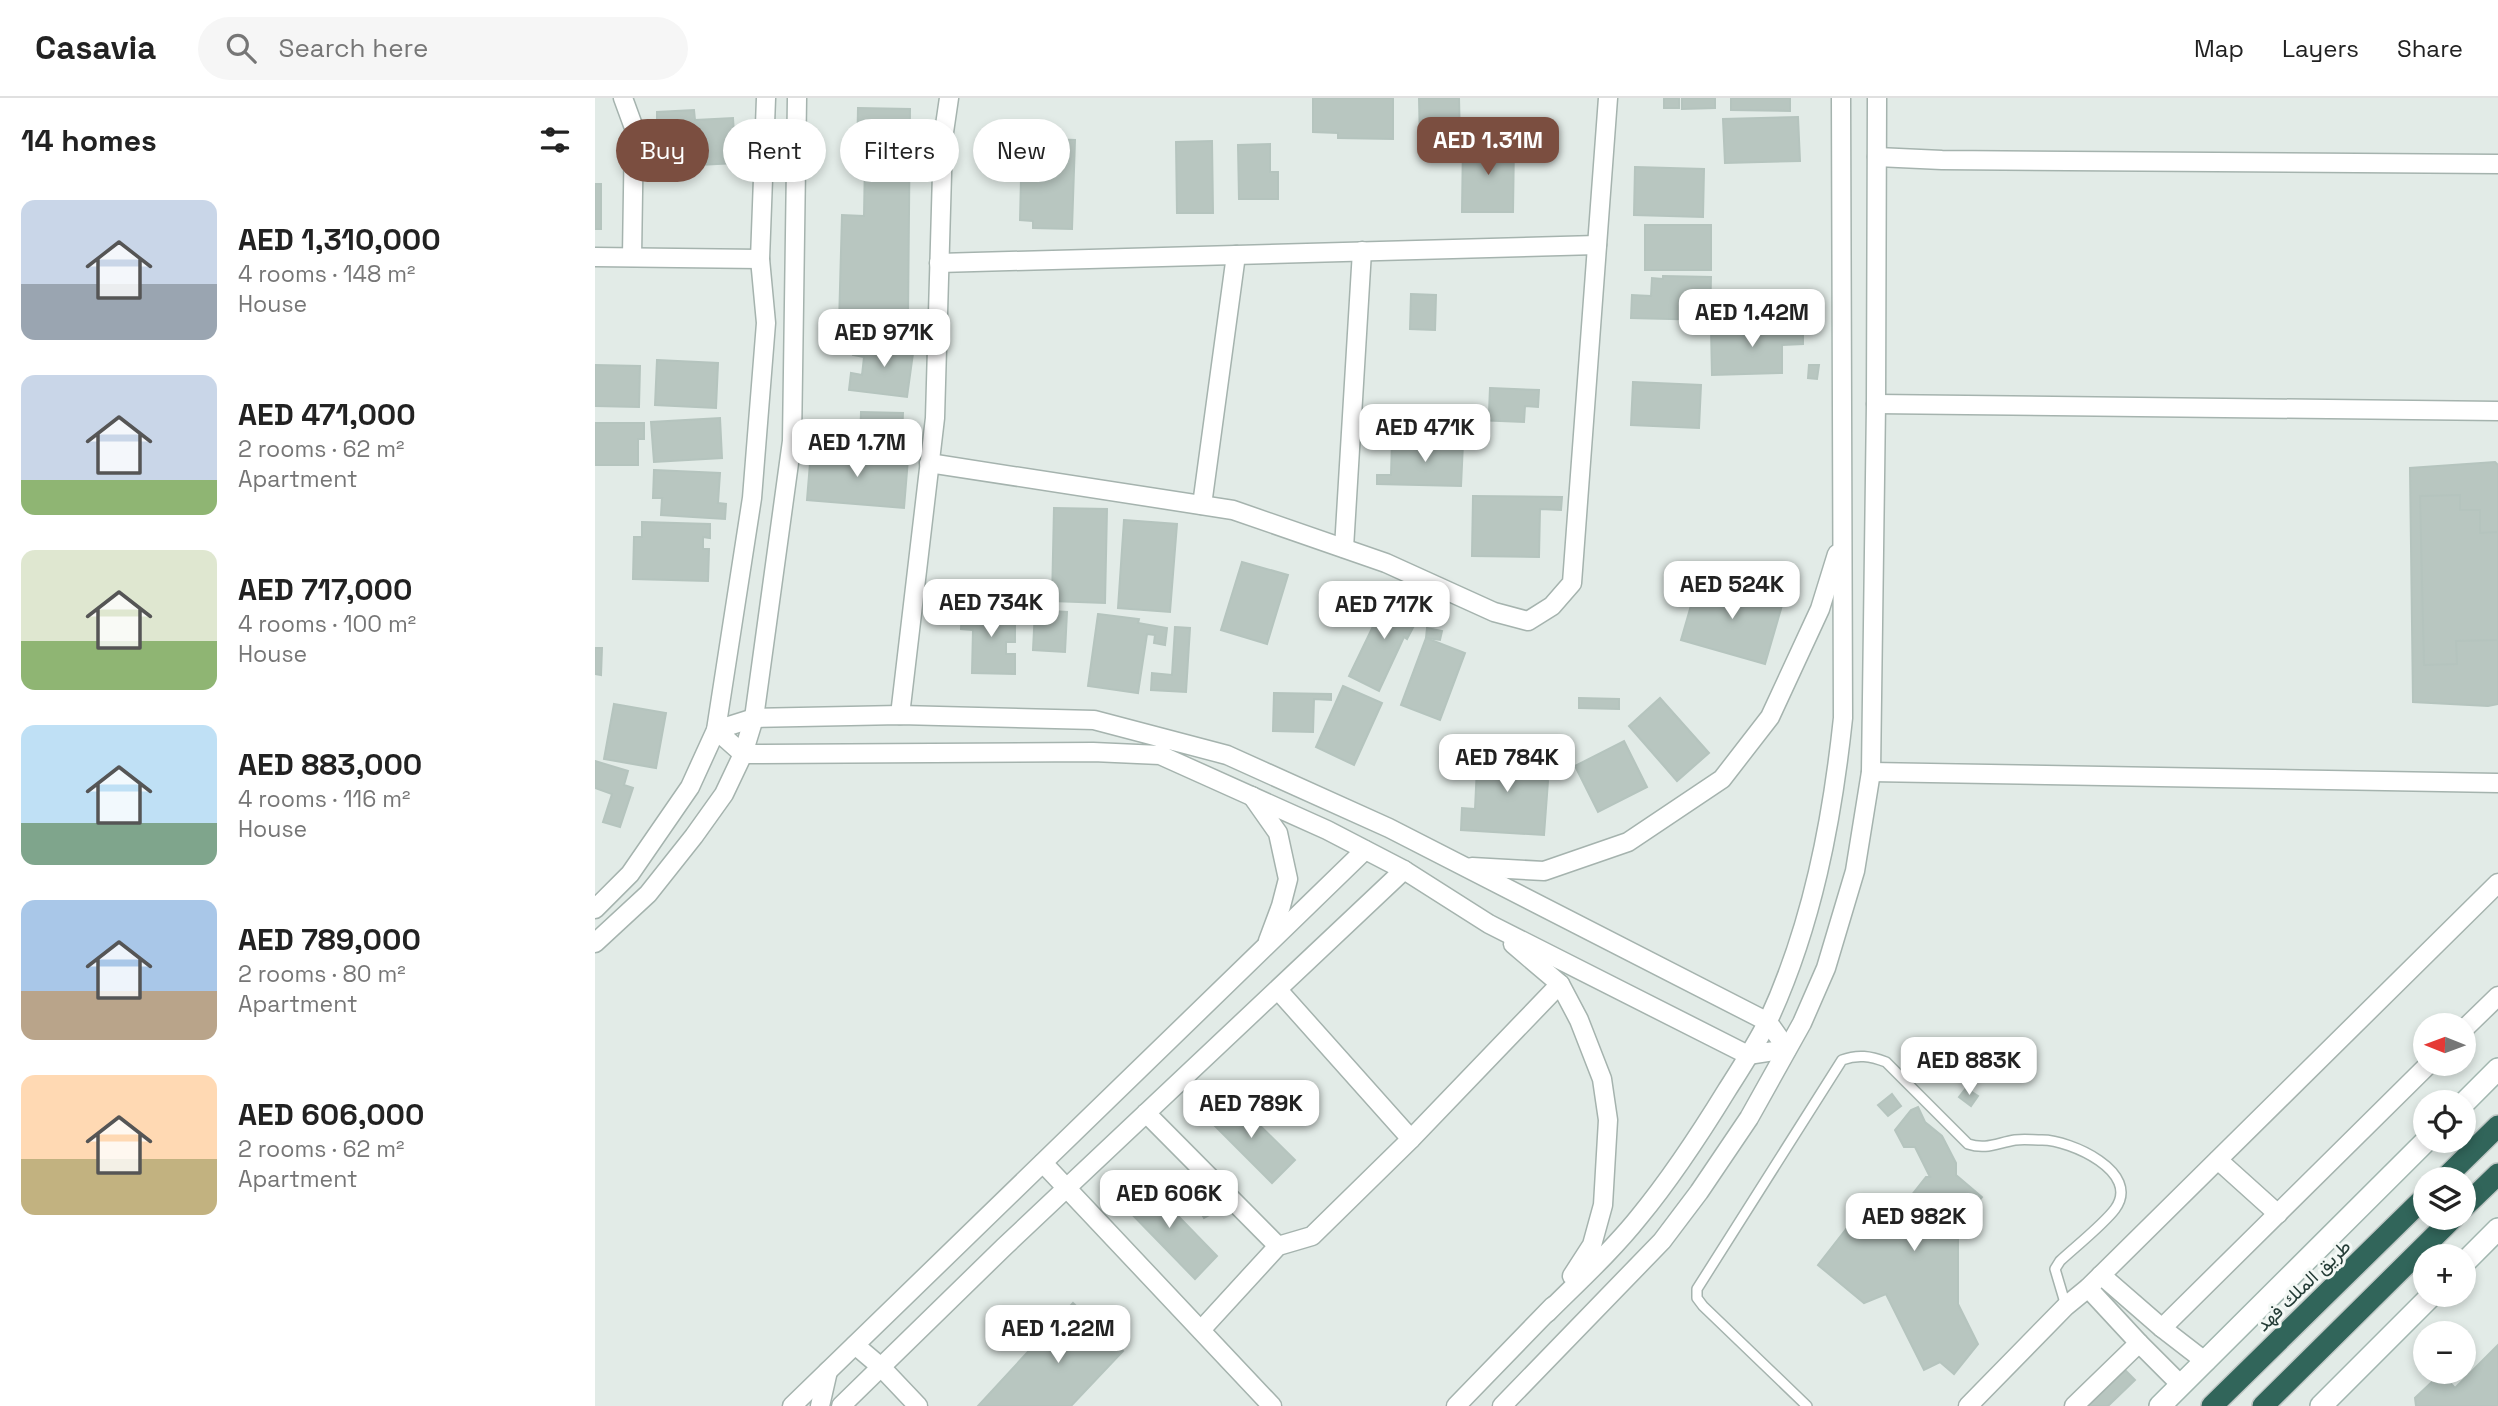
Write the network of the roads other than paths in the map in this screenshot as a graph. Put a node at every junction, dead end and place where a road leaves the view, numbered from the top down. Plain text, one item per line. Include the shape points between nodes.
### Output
1 (623, 98) edge
2 (766, 98) edge
3 (797, 98) edge
4 (949, 98) edge
5 (1608, 98) edge
6 (1841, 98) edge
7 (1877, 98) edge
8 (1877, 157) junction
9 (2498, 164) edge
10 (1597, 245) junction
11 (1362, 251) junction
12 (1236, 255) junction
13 (595, 257) edge
14 (632, 257) junction
15 (761, 259) junction
16 (939, 263) junction
17 (1876, 404) junction
18 (2498, 411) edge
19 (929, 463) junction
20 (1202, 505) junction
21 (1843, 538) junction
22 (1344, 548) junction
23 (900, 715) junction
24 (754, 718) junction
25 (716, 730) junction
26 (743, 754) junction
27 (1871, 772) junction
28 (2498, 783) edge
29 (1252, 796) junction
30 (1365, 850) junction
31 (1465, 867) junction
32 (1404, 870) junction
33 (2498, 883) edge
34 (595, 909) edge
35 (1489, 924) junction
36 (595, 943) edge
37 (1266, 946) junction
38 (1560, 984) junction
39 (1277, 990) junction
40 (2498, 996) edge
41 (2476, 1017) edge
42 (1767, 1022) junction
43 (1787, 1049) junction
44 (1748, 1055) junction
45 (2498, 1069) edge
46 (2417, 1076) edge
47 (2476, 1091) edge
48 (1146, 1113) junction
49 (2498, 1120) edge
50 (2498, 1126) edge
51 (1411, 1139) junction
52 (2414, 1153) edge
53 (2218, 1160) junction
54 (1043, 1163) junction
55 (2455, 1167) edge
56 (2456, 1167) edge
57 (2498, 1174) edge
58 (1067, 1188) junction
59 (2476, 1195) edge
60 (2413, 1209) edge
61 (2278, 1214) junction
62 (2498, 1229) edge
63 (2441, 1230) edge
64 (1278, 1246) junction
65 (2476, 1251) edge
66 (2094, 1281) junction
67 (2066, 1306) junction
68 (2420, 1307) edge
69 (1547, 1314) junction
70 (2162, 1328) junction
71 (1201, 1330) junction
72 (2139, 1343) junction
73 (855, 1345) junction
74 (2206, 1362) junction
75 (881, 1367) junction
76 (828, 1371) junction
77 (2181, 1385) junction
78 (792, 1406) edge
79 (820, 1406) edge
80 (841, 1406) edge
81 (918, 1406) edge
82 (1272, 1406) edge
83 (1456, 1406) edge
84 (1501, 1406) edge
85 (1807, 1406) edge
86 (1968, 1406) edge
87 (2074, 1406) edge
88 (2160, 1406) edge
89 (2212, 1406) edge
90 (2263, 1406) edge
91 (2321, 1406) edge

1 - 14 street via 634,128
2 - 15 street
3 - 24 street via 792,441
4 - 16 street via 943,139
5 - 10 street
6 - 21 street
7 - 8 street
8 - 9 street
8 - 17 street
10 - 11 street
10 - 22 street via 1572,583 1552,606 1528,621 1494,612
11 - 12 street
11 - 22 street
12 - 16 street
12 - 20 street
13 - 14 street
14 - 15 street
15 - 25 street via 766,323 752,498
16 - 19 street via 935,418
17 - 18 street
17 - 27 street
19 - 20 street
19 - 23 street
20 - 22 street via 1233,510
21 - 31 street via 1820,609 1770,717 1722,779 1628,842 1544,871
21 - 42 street via 1843,718 1835,793 1804,923
23 - 24 street
23 - 31 street via 1094,720 1227,755
24 - 25 street
24 - 26 street
25 - 26 street
25 - 34 street via 690,787 630,874
26 - 29 street via 1160,755
26 - 36 street via 694,836 648,894
27 - 28 street
27 - 43 street via 1855,871 1834,944
29 - 30 street
29 - 37 street via 1278,833 1288,879
30 - 32 street
30 - 37 street
31 - 42 street
32 - 35 street
32 - 39 street
33 - 53 street
35 - 38 street
35 - 44 street
37 - 54 street
38 - 51 street
38 - 69 street via 1602,1079 1607,1159 1603,1205 1592,1245
39 - 48 street
39 - 51 street
40 - 41 street
42 - 43 street
42 - 44 street
43 - 44 street
43 - 84 street via 1749,1118 1662,1241
44 - 69 street via 1689,1150 1638,1219
45 - 47 main road
46 - 61 street
48 - 58 street
48 - 64 street
49 - 55 highway
50 - 56 highway
51 - 64 street via 1312,1236
52 - 74 main road
53 - 61 street
53 - 66 street
54 - 58 street
54 - 73 street
57 - 59 highway
58 - 71 street
58 - 75 street
60 - 89 highway, طريق الملك فهد
61 - 70 street
62 - 65 main road
63 - 90 highway
64 - 71 street
66 - 67 street
66 - 70 street
66 - 72 street
67 - 85 lane via 2055,1269 2116,1208 2121,1195 2108,1166 2075,1146 2045,1140 2013,1140 1979,1148 1968,1144 1885,1062 1853,1056 1842,1060 1697,1289 1703,1306
67 - 86 street
68 - 91 main road
69 - 83 street
70 - 74 street
71 - 82 street
72 - 77 street
72 - 87 street
73 - 75 street
73 - 76 street
74 - 77 main road
75 - 80 street
75 - 81 street
76 - 78 street
76 - 79 street
77 - 88 main road

